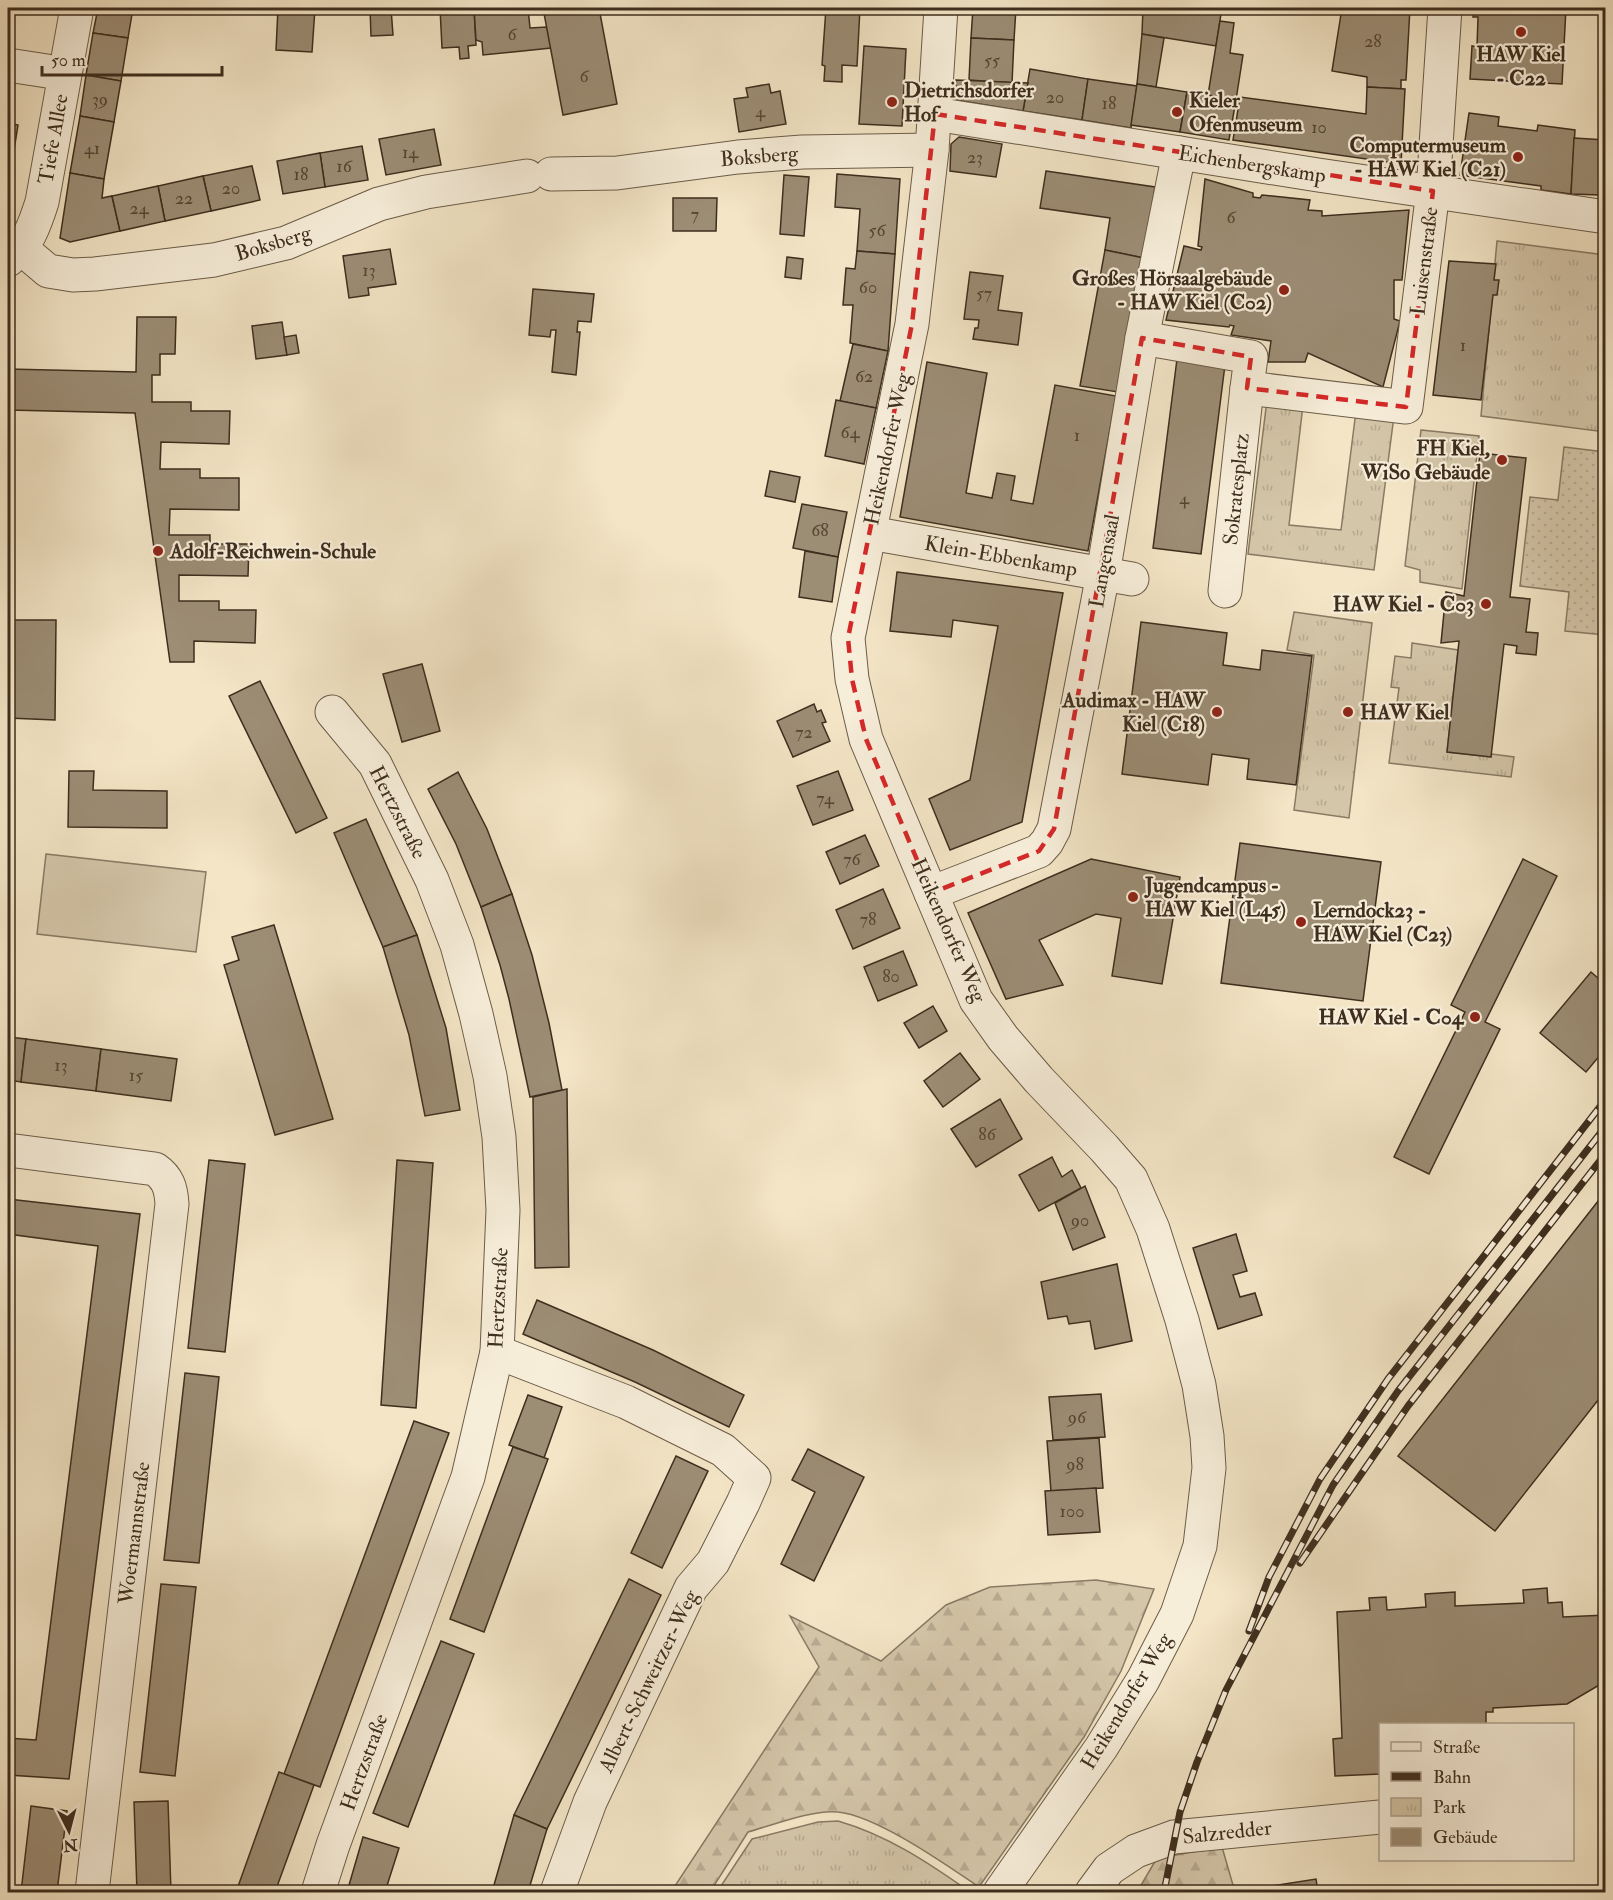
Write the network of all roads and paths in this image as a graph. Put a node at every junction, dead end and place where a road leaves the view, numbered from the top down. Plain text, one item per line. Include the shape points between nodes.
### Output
1 (76, 8) edge
2 (941, 8) edge
3 (1445, 8) edge
4 (8, 65) edge
5 (47, 71) dead end
6 (935, 114) junction
7 (932, 150) junction
8 (1179, 153) junction
9 (1433, 191) junction
10 (1605, 217) edge
11 (15, 255) edge
12 (1142, 338) junction
13 (1247, 388) junction
14 (870, 533) junction
15 (1117, 577) junction
16 (1225, 591) dead end
17 (332, 712) dead end
18 (931, 892) junction
19 (8, 1150) edge
20 (497, 1352) junction
21 (1379, 1817) edge
22 (92, 1893) edge
23 (318, 1893) edge
24 (556, 1893) edge
25 (1000, 1893) edge
26 (1092, 1893) edge

1 - 11 street, Tiefe Allee via 42,202 34,226
2 - 6 street, Heikendorfer Weg
3 - 9 street, Luisenstraße
4 - 5 street
6 - 7 street, Heikendorfer Weg
6 - 8 street, Eichenbergskamp
7 - 11 street, Boksberg via 802,152 617,173 539,175 426,192 379,204 286,243 214,260 95,274 48,271
7 - 14 street, Heikendorfer Weg via 912,324
8 - 9 street, Eichenbergskamp
8 - 12 street, Langensaal
9 - 10 street, Eichenbergskamp
9 - 13 street, Luisenstraße via 1406,407
12 - 13 street, Sokratesplatz via 1251,357
12 - 15 street, Langensaal
13 - 16 street, Sokratesplatz
14 - 15 street, Klein-Ebbenkamp
14 - 18 street, Heikendorfer Weg via 848,638 852,679 866,740
15 - 18 street, Langensaal via 1054,829 1047,842 1039,851
17 - 20 street, Hertzstraße via 375,764 432,880 457,945 476,1014 499,1137 503,1210
18 - 25 street, Heikendorfer Weg via 976,999 1003,1038 1131,1179 1153,1229 1182,1320 1207,1436 1209,1468 1200,1546 1177,1614 1101,1748
19 - 22 street, Woermannstraße via 155,1169 165,1176 171,1189
20 - 23 street, Hertzstraße via 468,1477
20 - 24 street, Albert-Schweitzer-Weg via 626,1402 723,1450 754,1478 713,1562 691,1588 590,1802
21 - 26 street, Salzredder via 1174,1837 1136,1851 1109,1869

